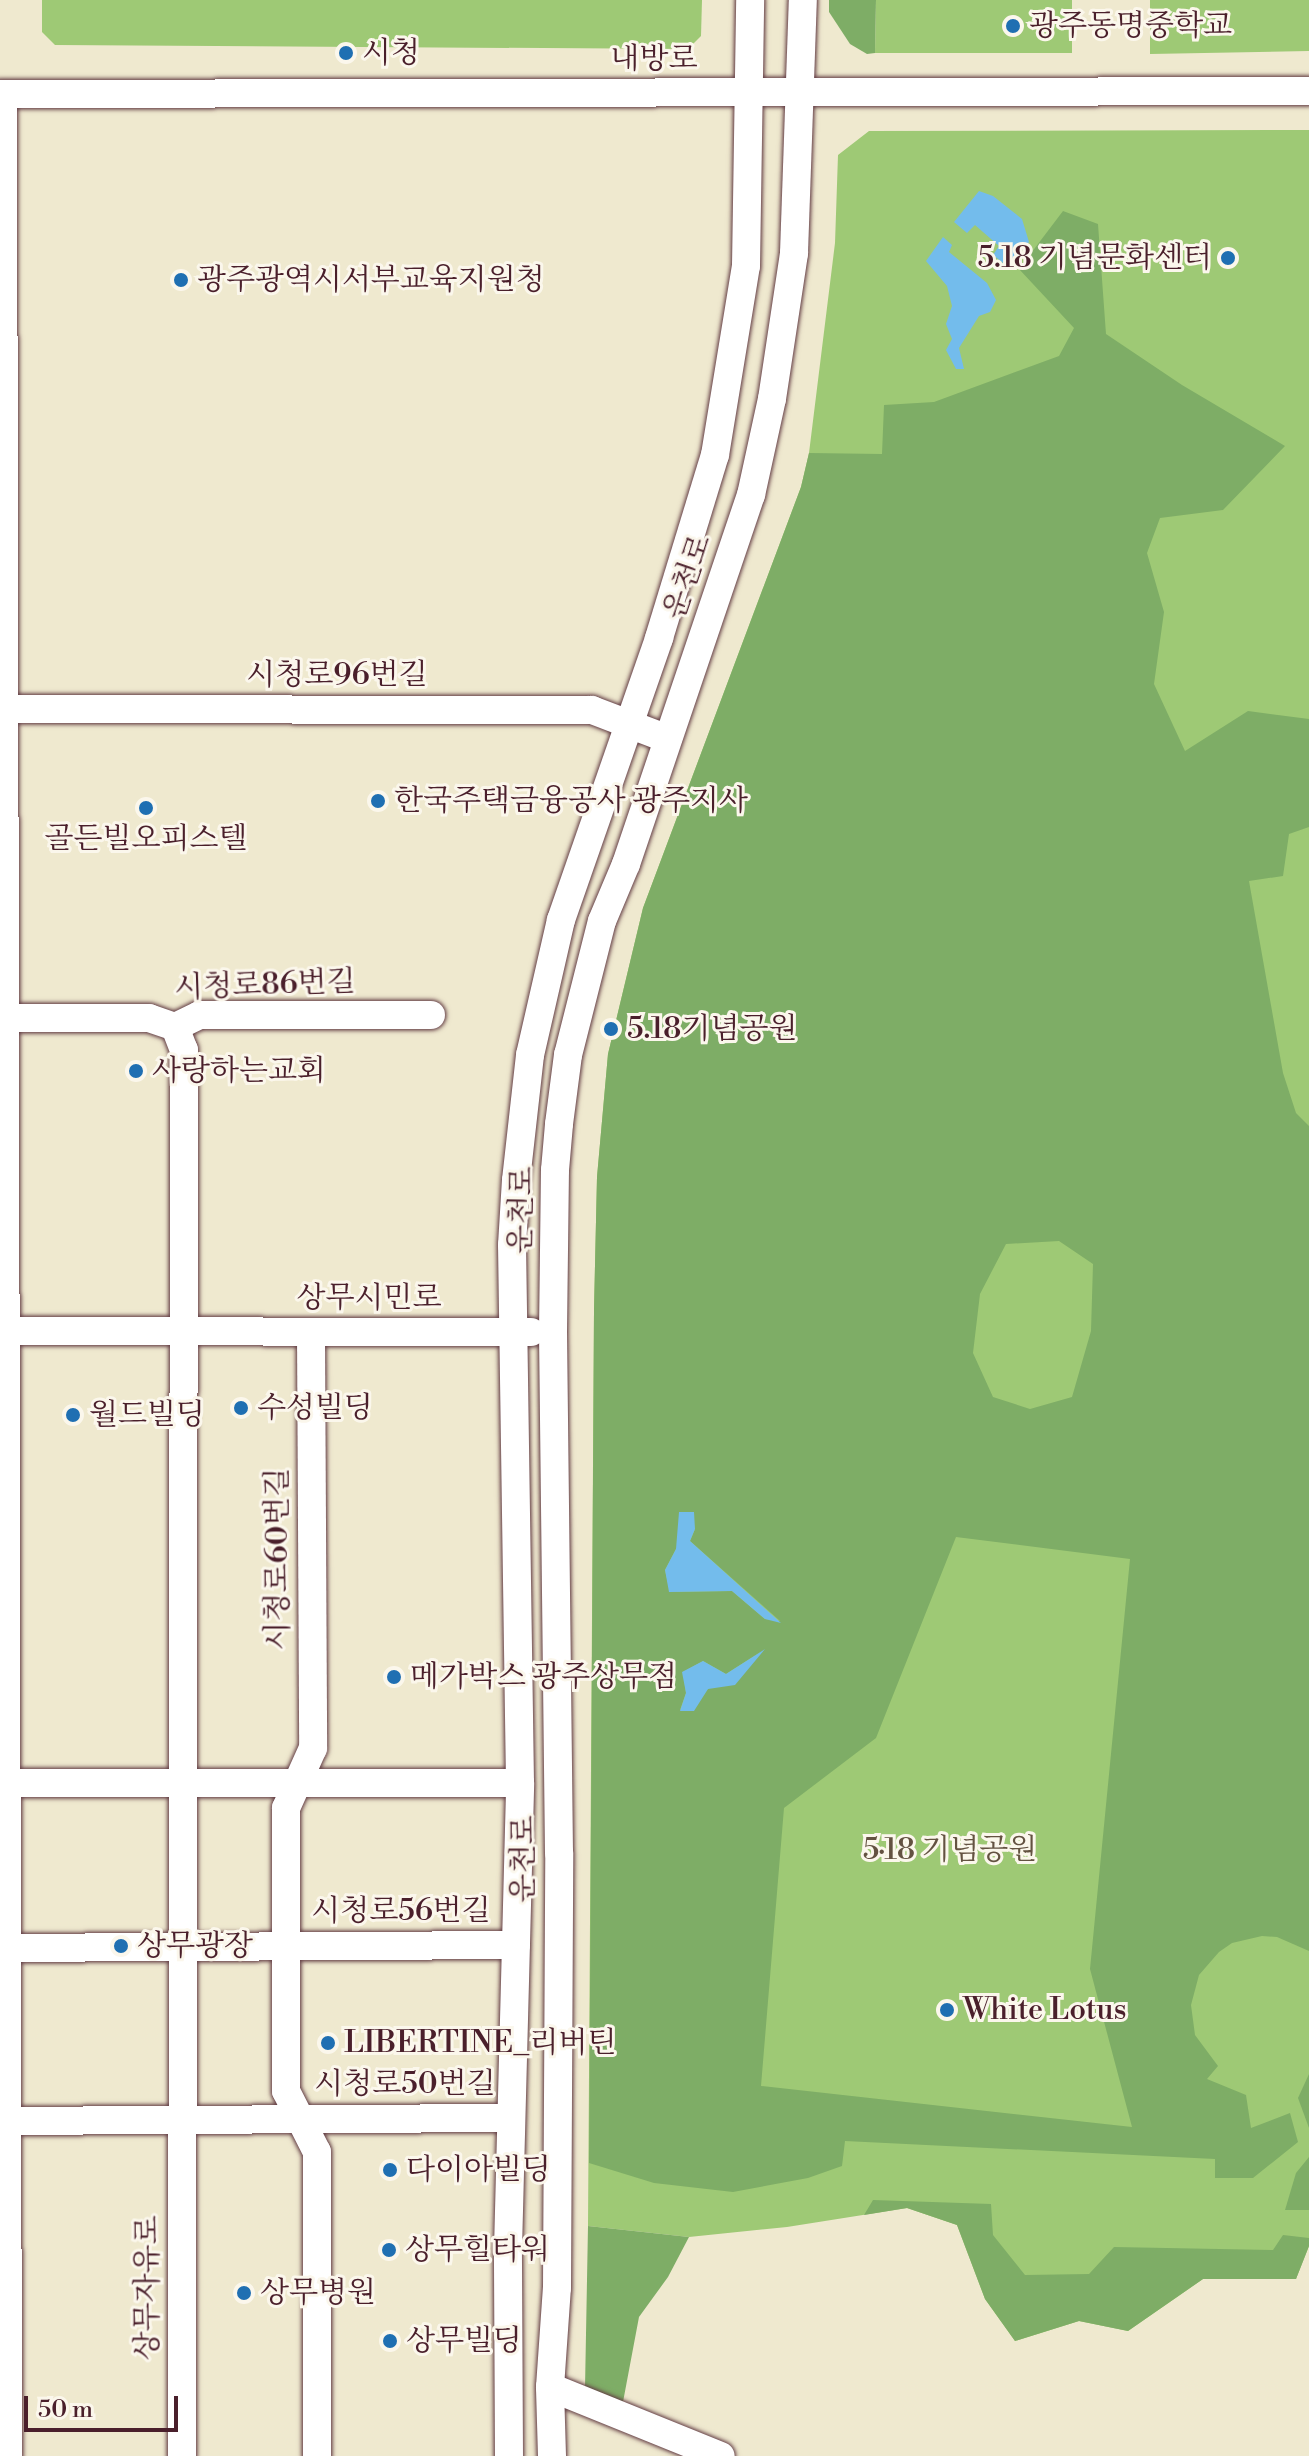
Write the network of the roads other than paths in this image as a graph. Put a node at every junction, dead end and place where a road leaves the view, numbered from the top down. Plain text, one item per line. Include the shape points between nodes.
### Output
1 (750, 0) edge
2 (803, 0) edge
3 (1309, 91) edge
4 (749, 93) junction
5 (800, 93) junction
6 (2, 94) edge
7 (2, 709) edge
8 (628, 722) junction
9 (668, 739) junction
10 (431, 1015) dead end
11 (3, 1018) edge
12 (175, 1027) junction
13 (3, 1331) edge
14 (185, 1331) junction
15 (514, 1331) junction
16 (553, 1332) junction
17 (311, 1333) junction
18 (298, 1782) junction
19 (4, 1783) edge
20 (182, 1783) junction
21 (520, 1783) junction
22 (182, 1945) junction
23 (286, 1945) junction
24 (516, 1945) junction
25 (4, 1948) edge
26 (299, 2118) junction
27 (510, 2118) junction
28 (183, 2120) junction
29 (4, 2121) edge
30 (550, 2387) junction
31 (8, 2456) edge
32 (182, 2456) edge
33 (317, 2456) edge
34 (509, 2456) edge
35 (552, 2456) edge
36 (721, 2456) edge

1 - 4 street, 운천로
2 - 5 street, 운천로
3 - 5 street, 내방로
4 - 5 street, 내방로
4 - 6 street, 내방로
4 - 8 street, 운천로 via 746,266 715,455
5 - 9 street, 운천로 via 794,253 772,399 751,495
6 - 7 street
7 - 8 street, 시청로96번길 via 592,710
7 - 11 street
8 - 9 street, 시청로96번길
8 - 15 street, 운천로 via 561,920 530,1055 512,1245
9 - 16 street, 운천로 via 602,921 568,1055 555,1170
10 - 12 street, 시청로86번길 via 200,1015
11 - 12 street, 시청로86번길 via 149,1018
11 - 13 street
12 - 14 street via 184,1050
13 - 14 street, 상무시민로
13 - 19 street
14 - 17 street, 상무시민로
14 - 20 street
15 - 16 street, 상무시민로
15 - 17 street, 상무시민로
15 - 21 street, 운천로
16 - 30 street, 운천로 via 559,1901 557,2288
17 - 18 street, 시청로60번길 via 313,1748
18 - 20 street
18 - 21 street
18 - 23 street, 시청로56번길 via 286,1808
19 - 20 street
19 - 25 street
20 - 22 street
21 - 24 street, 운천로
22 - 23 street, 시청로56번길
22 - 25 street, 시청로56번길
22 - 28 street
23 - 24 street, 시청로56번길
23 - 26 street, 시청로50번길 via 286,2091
24 - 27 street, 운천로
25 - 29 street
26 - 27 street, 시청로50번길
26 - 28 street, 시청로50번길
26 - 33 street via 317,2152
27 - 34 street, 운천로
28 - 29 street, 시청로50번길
28 - 32 street, 상무자유로
29 - 31 street
30 - 35 street, 운천로
30 - 36 street

